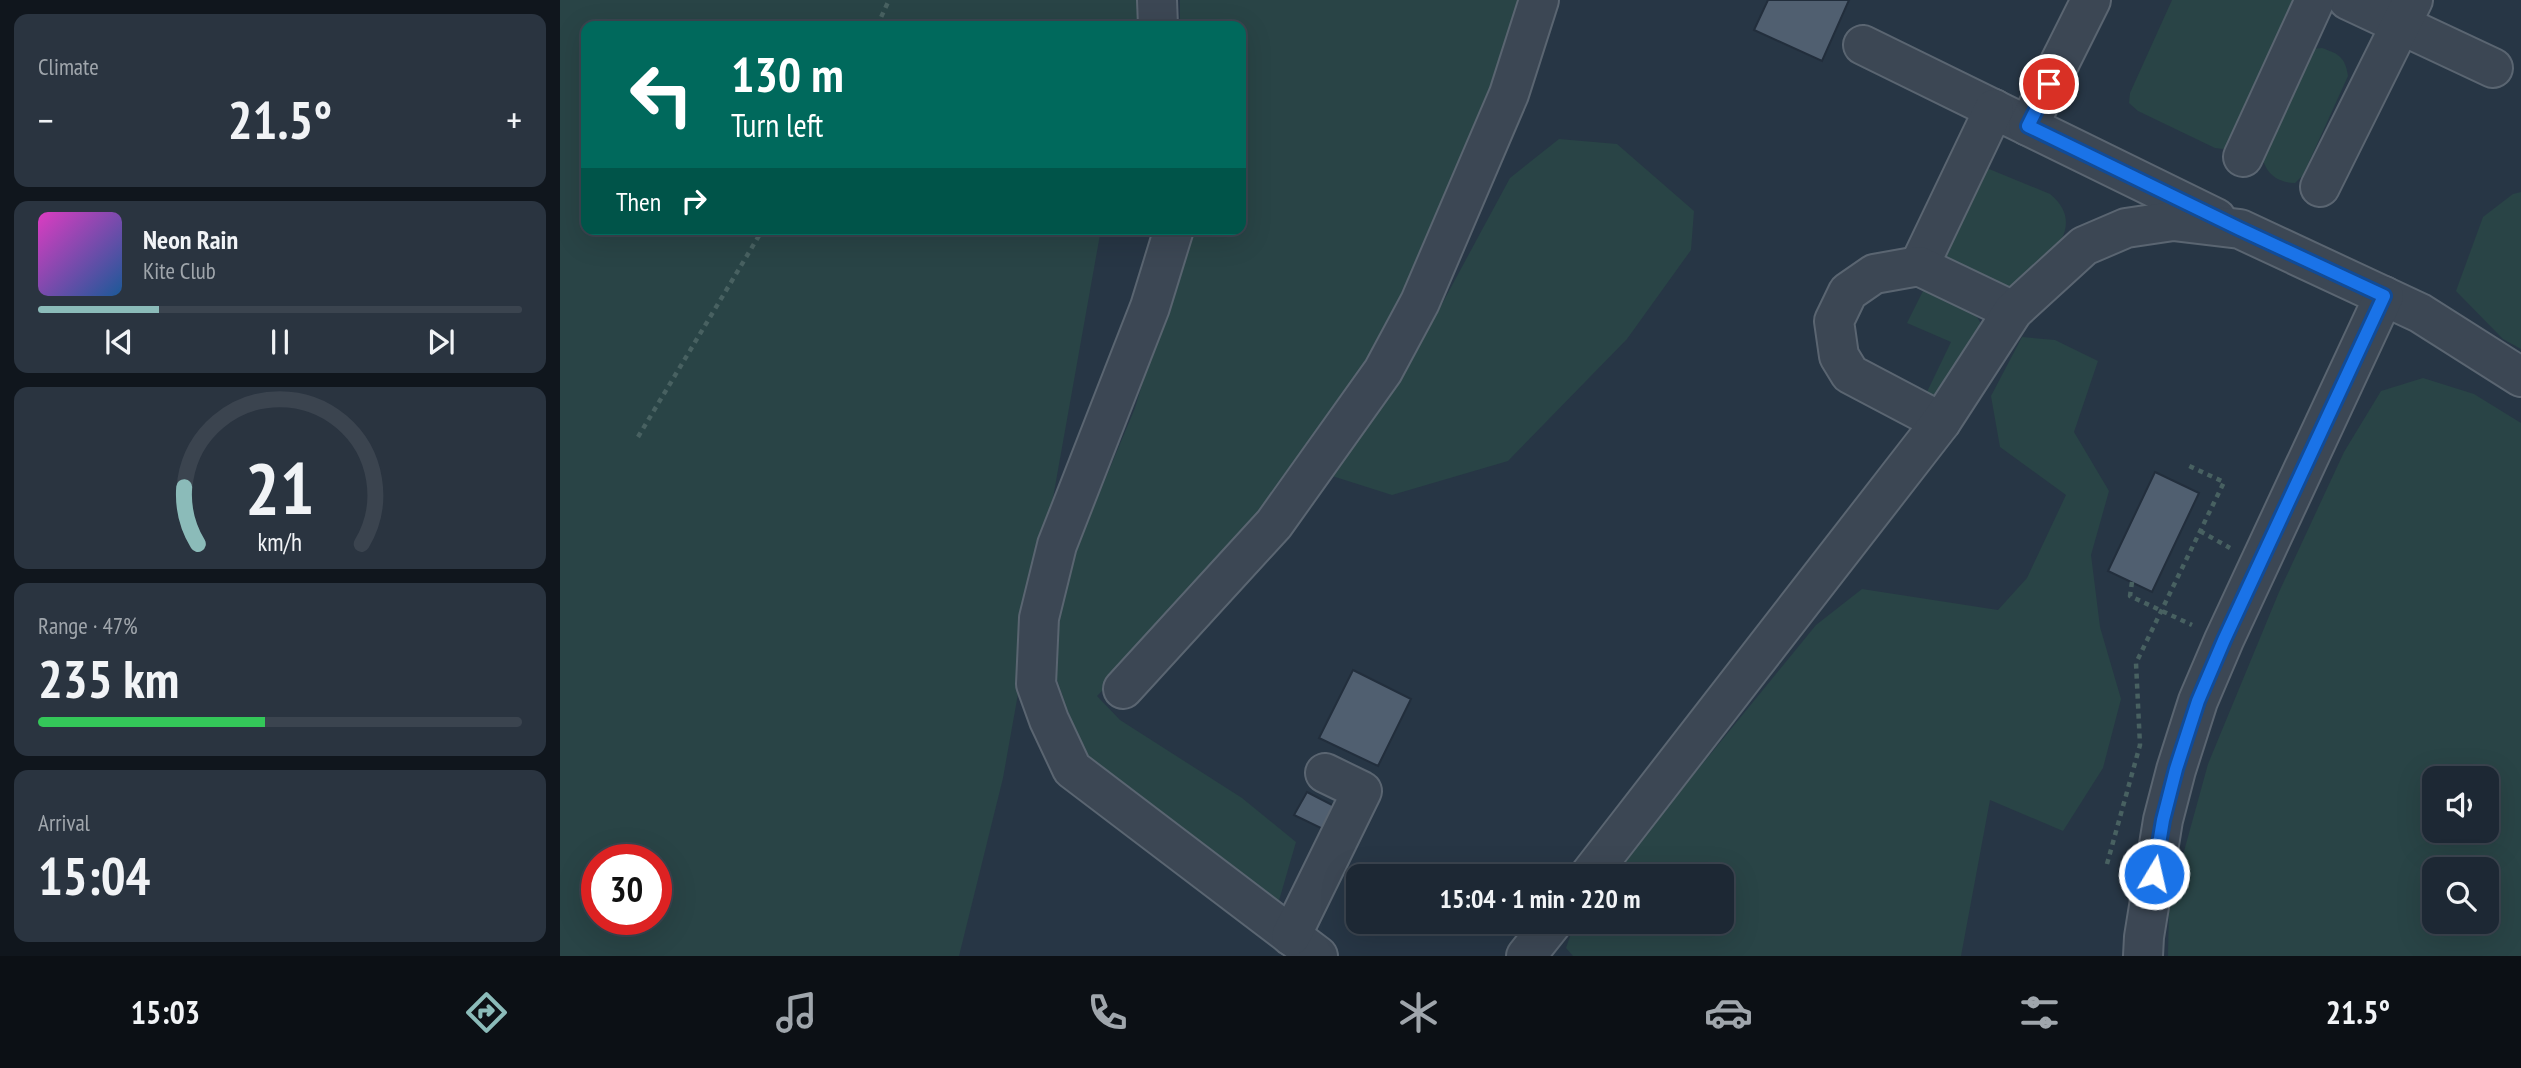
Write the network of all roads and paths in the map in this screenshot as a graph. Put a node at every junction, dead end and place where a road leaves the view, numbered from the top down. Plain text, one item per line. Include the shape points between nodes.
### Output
1 (888, 0) edge
2 (1157, 0) edge
3 (1539, 0) edge
4 (2091, 0) edge
5 (2315, 0) edge
6 (2348, 0) edge
7 (2407, 12) edge
8 (879, 21) edge
9 (1158, 21) edge
10 (1863, 45) dead end
11 (2493, 68) dead end
12 (1994, 109) junction
13 (2028, 126) junction
14 (2243, 157) dead end
15 (2320, 187) dead end
16 (2240, 229) junction
17 (759, 235) edge
18 (1172, 235) edge
19 (1919, 267) junction
20 (2384, 296) junction
21 (2014, 311) junction
22 (2521, 377) edge
23 (1941, 422) junction
24 (638, 436) dead end
25 (2187, 465) dead end
26 (2132, 582) dead end
27 (2163, 611) junction
28 (2224, 640) junction
29 (1123, 689) dead end
30 (1325, 773) dead end
31 (1598, 864) edge
32 (2107, 864) dead end
33 (1544, 934) edge
34 (1304, 946) edge
35 (1527, 956) edge
36 (2143, 956) edge

1 - 8 path
2 - 9 street
3 - 29 street via 1508,94 1420,302 1383,371 1274,524
4 - 13 street
5 - 14 street
6 - 7 street
7 - 11 street
7 - 15 street
10 - 12 street
12 - 13 street
12 - 19 street
13 - 16 street
16 - 20 street
16 - 21 street via 2173,220 2126,228 2084,246
17 - 24 path
18 - 34 street via 1150,307 1057,545 1039,618 1036,684 1072,769
19 - 21 street
19 - 23 street via 1874,274 1859,283 1840,306 1835,335 1839,356 1850,374
20 - 22 street via 2420,313
20 - 28 street
21 - 23 street
23 - 31 street
25 - 27 path via 2224,482
26 - 27 path via 2130,596
27 - 28 path
27 - 32 path via 2136,663 2140,745
28 - 36 street via 2176,769 2163,820
30 - 34 street via 1362,791
33 - 35 street

